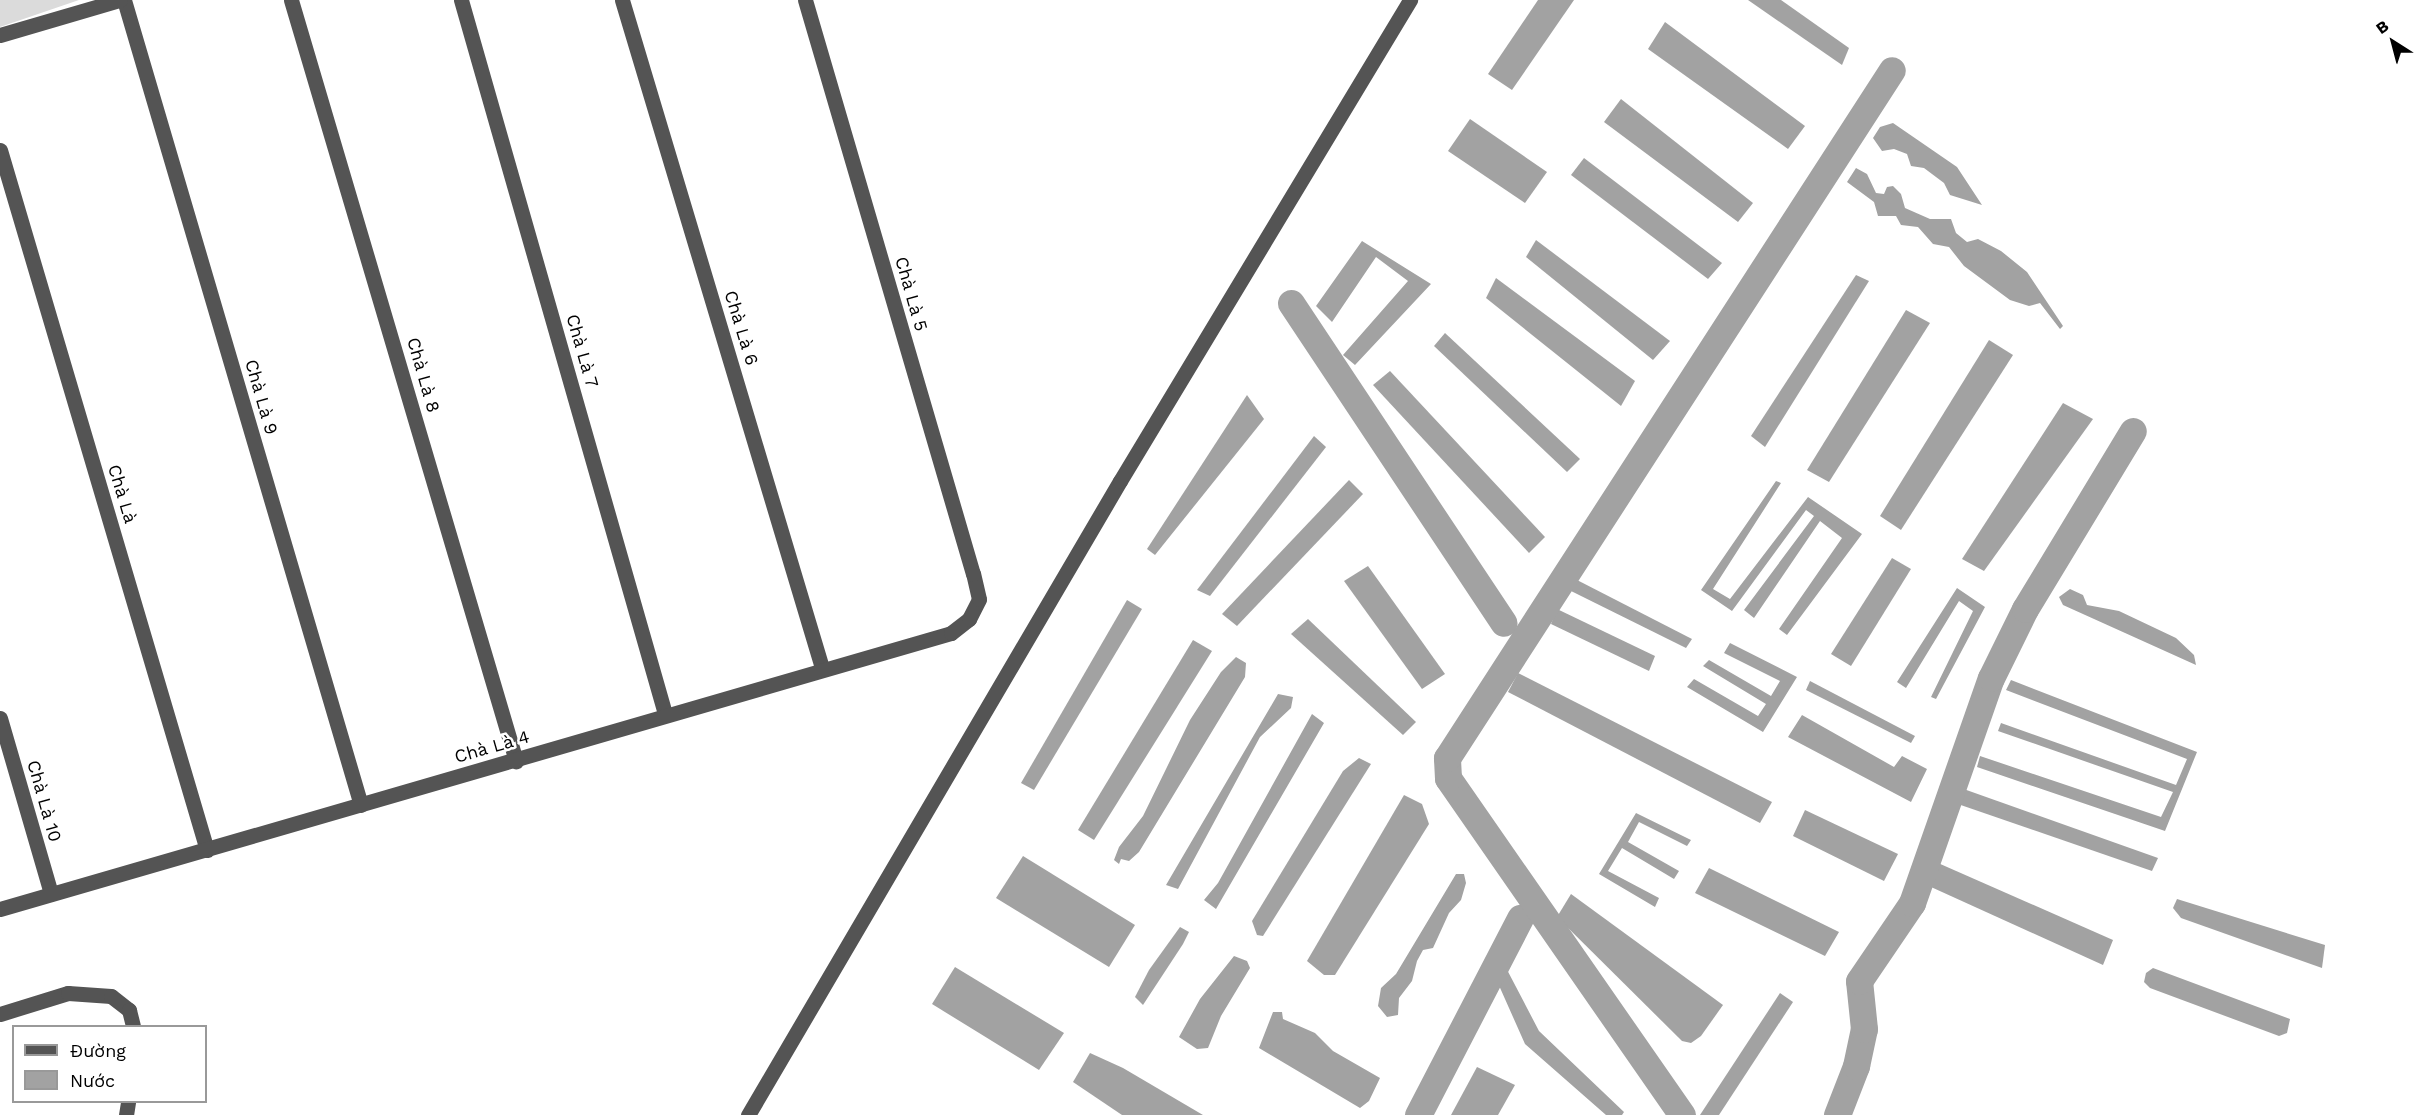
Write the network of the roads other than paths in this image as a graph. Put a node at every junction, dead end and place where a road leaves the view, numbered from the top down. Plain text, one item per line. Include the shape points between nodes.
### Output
1 (122, 0) edge
2 (291, 0) edge
3 (461, 0) edge
4 (622, 0) edge
5 (805, 0) edge
6 (1410, 0) edge
7 (0, 35) edge
8 (0, 150) edge
9 (979, 599) joint
10 (822, 668) junction
11 (665, 714) junction
12 (0, 718) edge
13 (516, 761) junction
14 (361, 806) junction
15 (207, 850) junction
16 (51, 894) junction
17 (0, 909) edge
18 (0, 1014) edge
19 (133, 1025) edge
20 (748, 1115) edge

1 - 7 street
1 - 14 street, Chà Là 9
2 - 13 street, Chà Là 8
3 - 11 street, Chà Là 7
4 - 10 street, Chà Là 6
5 - 9 street, Chà Là 5
6 - 20 street via 1120,481
8 - 15 street, Chà Là
9 - 10 street, Chà Là 4 via 969,619 951,633
10 - 11 street, Chà Là 4
11 - 13 street, Chà Là 4
12 - 16 street, Chà Là 10
13 - 14 street, Chà Là 4
14 - 15 street, Chà Là 4
15 - 16 street, Chà Là 4
16 - 17 street, Chà Là 4
18 - 19 street via 68,993 111,996 129,1010

